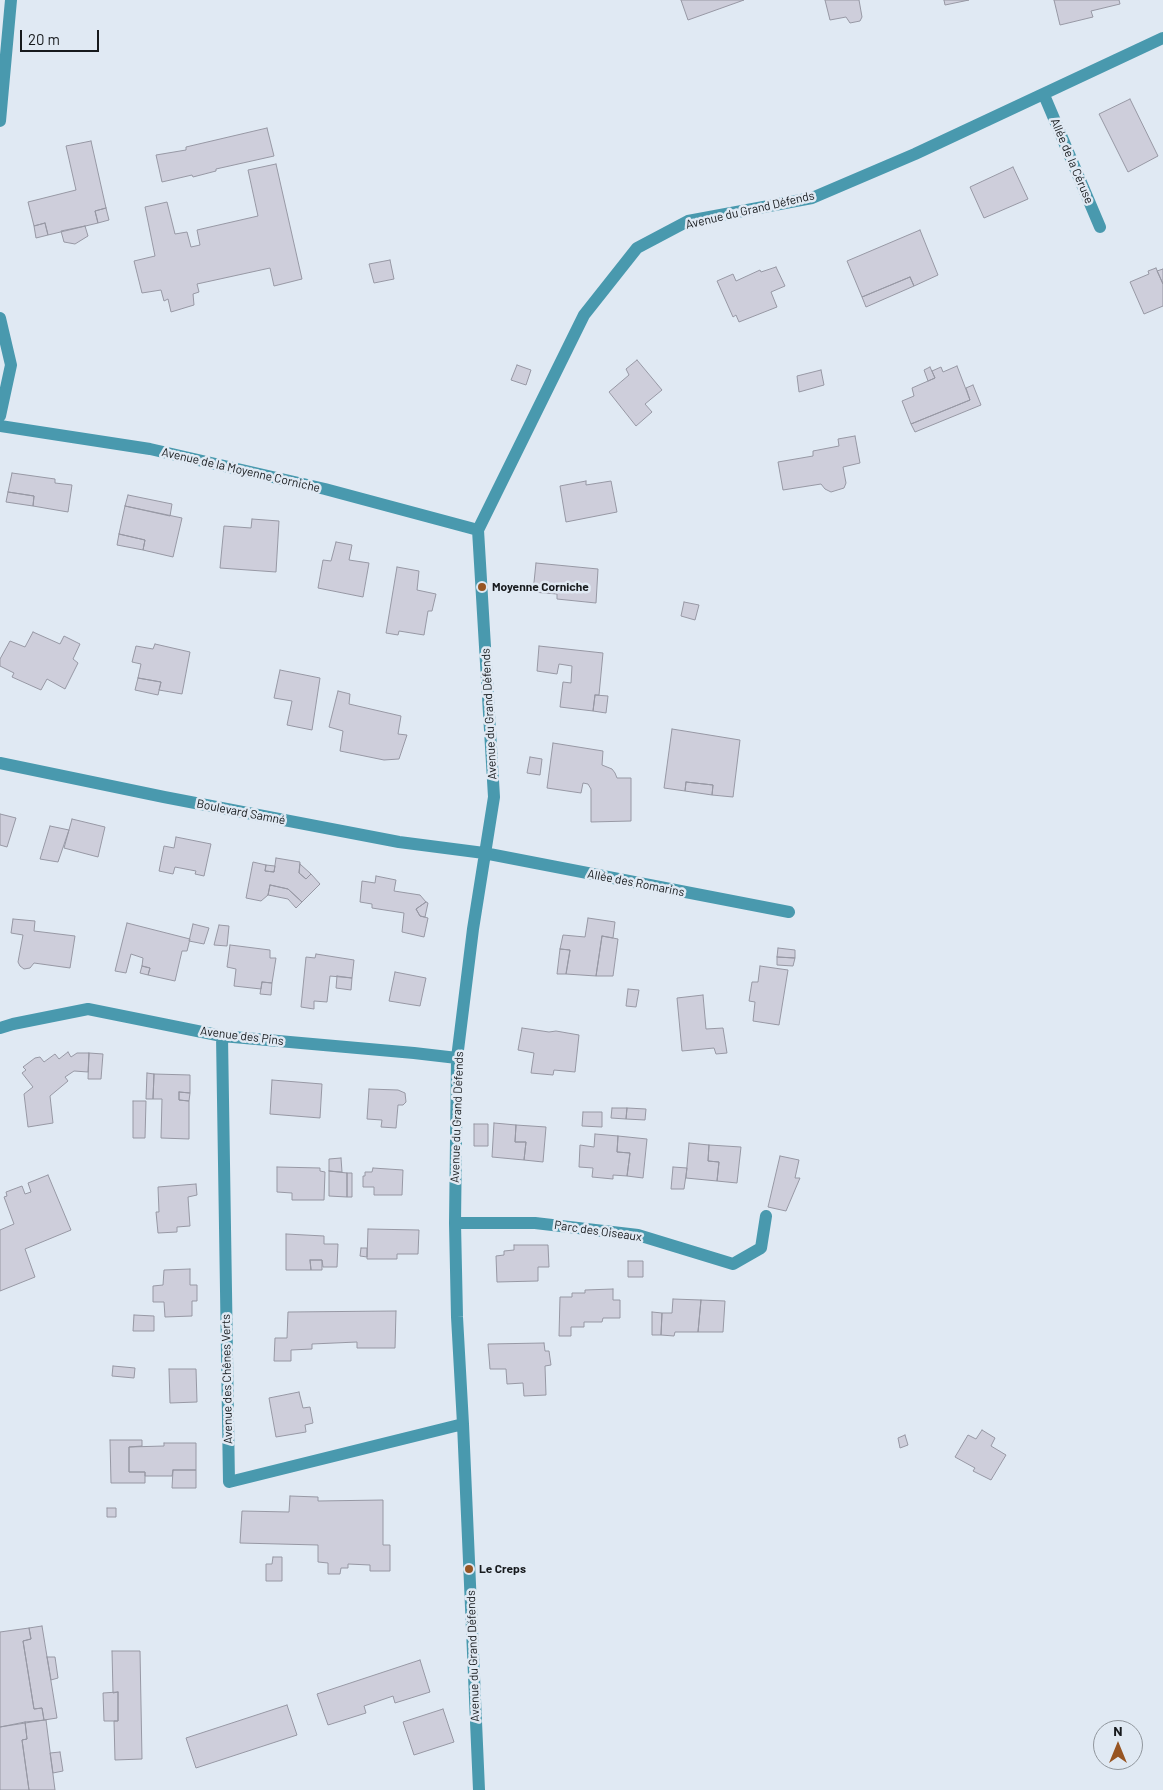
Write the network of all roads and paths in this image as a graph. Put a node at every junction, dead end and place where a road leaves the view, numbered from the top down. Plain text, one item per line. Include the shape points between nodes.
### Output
1 (11, 0) edge
2 (1163, 38) edge
3 (1044, 95) junction
4 (0, 121) edge
5 (1100, 227) dead end
6 (0, 318) edge
7 (0, 416) edge
8 (0, 426) edge
9 (478, 530) junction
10 (0, 763) edge
11 (484, 853) junction
12 (788, 912) dead end
13 (0, 1028) edge
14 (222, 1036) junction
15 (458, 1058) junction
16 (766, 1216) dead end
17 (455, 1223) junction
18 (463, 1424) junction
19 (479, 1790) edge

1 - 4 street
2 - 3 street, Avenue du Grand Défends
3 - 5 street, Allée de la Céruse
3 - 9 street, Avenue du Grand Défends via 812,198 688,221 638,248 584,315
6 - 7 street via 11,365
8 - 9 street, Avenue de la Moyenne Corniche via 150,449 325,489
9 - 11 street, Avenue du Grand Défends via 494,797
10 - 11 street, Boulevard Samné via 399,842
11 - 12 street, Allée des Romarins
11 - 15 street, Avenue du Grand Défends
13 - 14 street, Avenue des Pins via 88,1010
14 - 15 street, Avenue des Pins
14 - 18 street, Avenue des Chênes Verts via 229,1482
15 - 17 street, Avenue du Grand Défends
16 - 17 street, Parc des Oiseaux via 761,1248 733,1264 638,1235 535,1223
17 - 18 street, Avenue du Grand Défends via 456,1317
18 - 19 street, Avenue du Grand Défends

